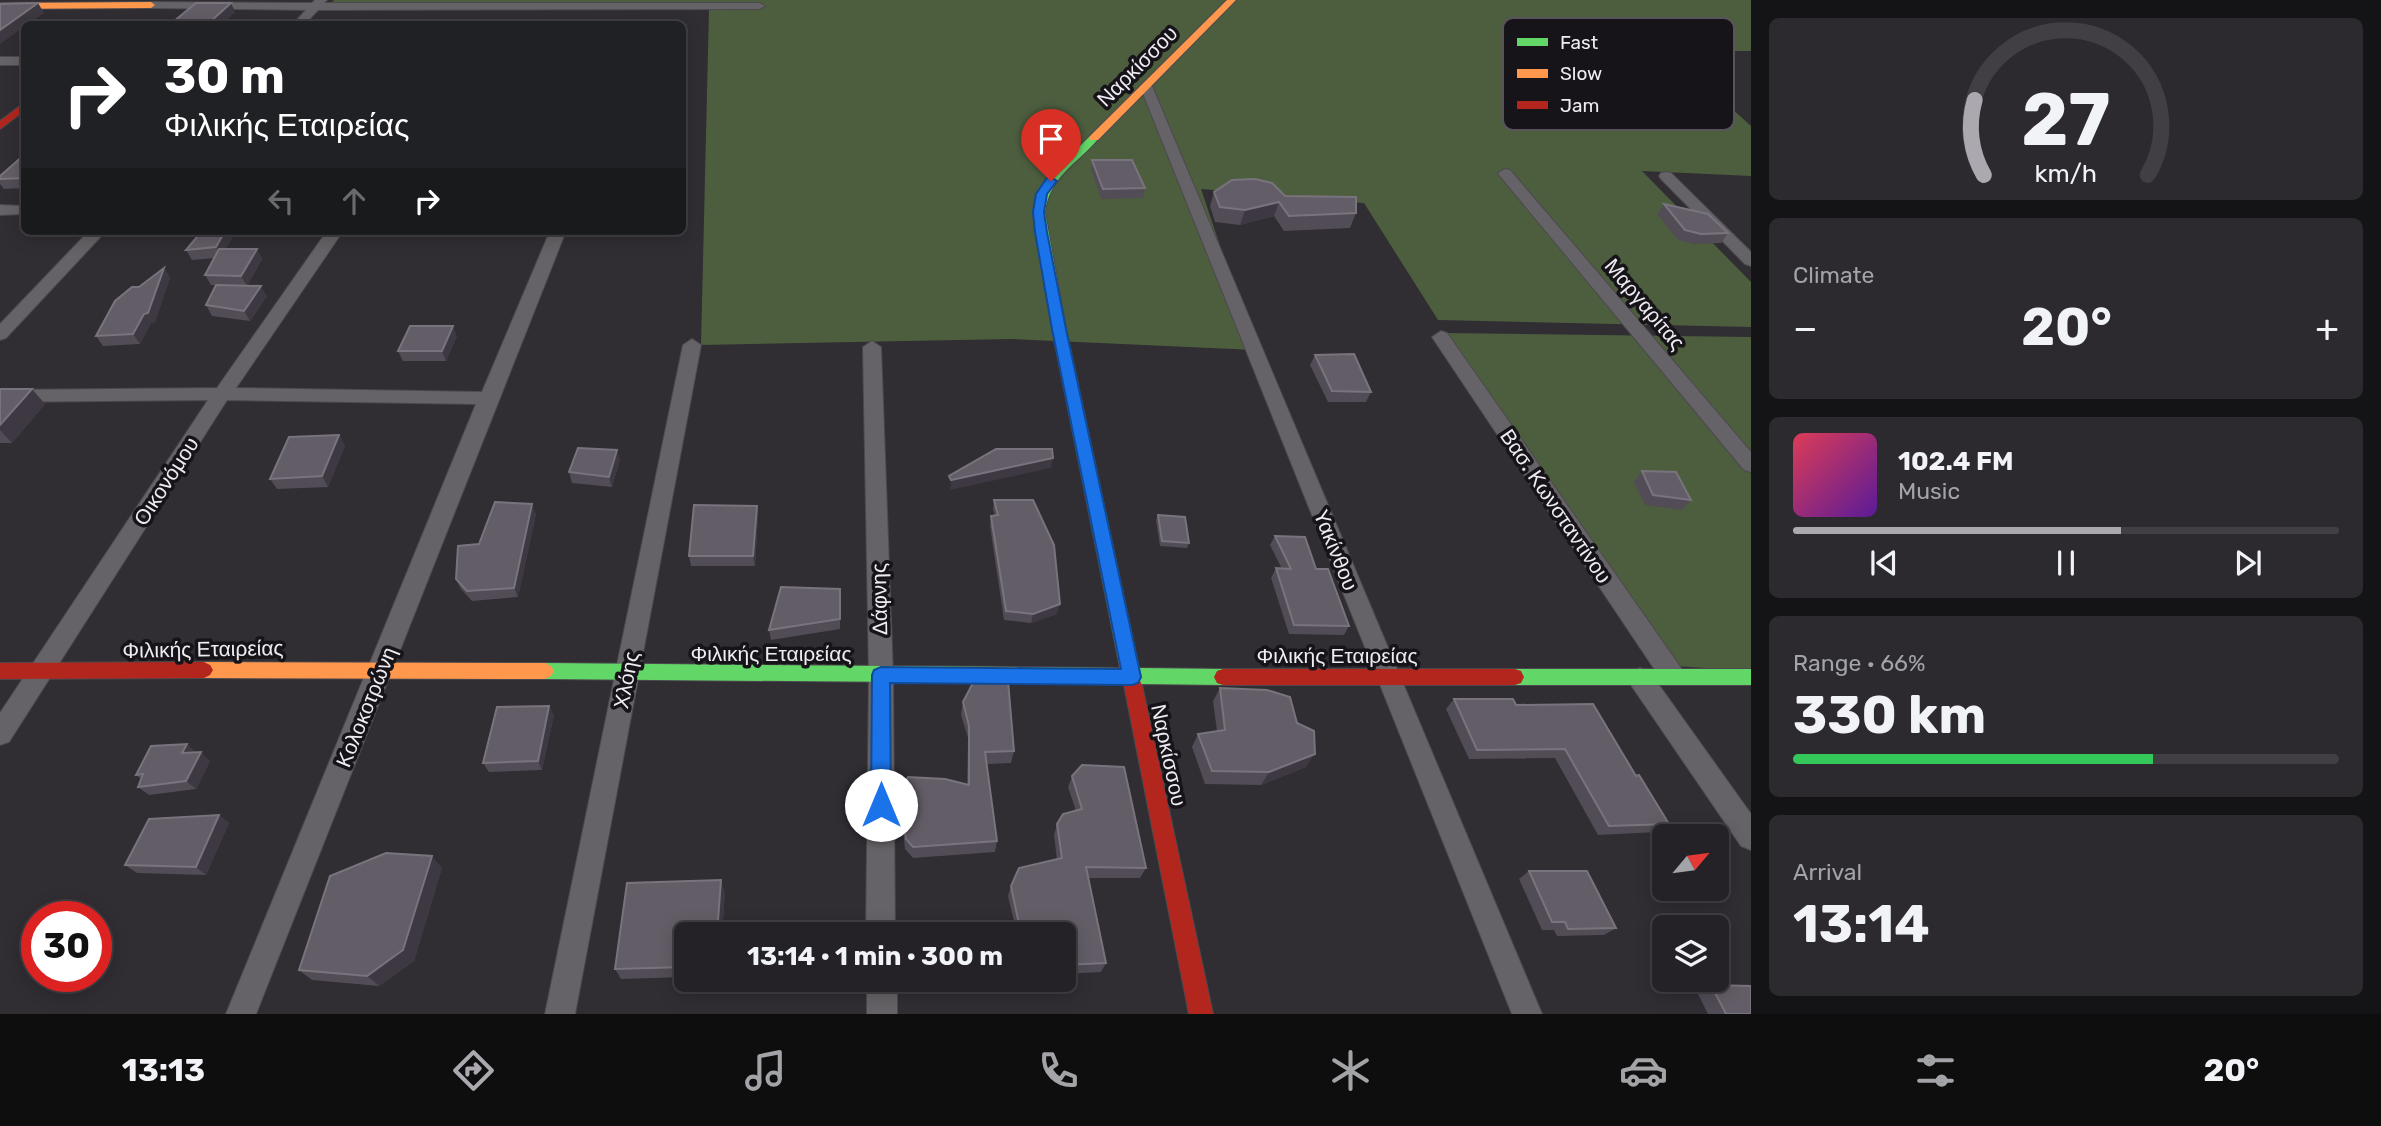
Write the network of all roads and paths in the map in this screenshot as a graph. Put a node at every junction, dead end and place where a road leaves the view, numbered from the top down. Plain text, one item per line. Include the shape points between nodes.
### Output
1 (1232, 0) edge
2 (1, 2) edge
3 (154, 3) edge
4 (318, 3) edge
5 (759, 6) dead end
6 (131, 21) edge
7 (302, 21) edge
8 (0, 61) edge
9 (21, 61) edge
10 (1146, 86) junction
11 (21, 108) edge
12 (0, 126) edge
13 (1505, 173) dead end
14 (1666, 176) dead end
15 (0, 210) edge
16 (21, 211) edge
17 (94, 235) edge
18 (332, 235) edge
19 (556, 235) edge
20 (1751, 261) edge
21 (0, 334) edge
22 (1441, 337) dead end
23 (692, 345) dead end
24 (872, 348) dead end
25 (222, 394) junction
26 (0, 396) edge
27 (487, 398) junction
28 (1751, 465) edge
29 (382, 669) junction
30 (0, 671) edge
31 (41, 672) junction
32 (627, 673) junction
33 (881, 675) junction
34 (1387, 675) junction
35 (1672, 675) junction
36 (1132, 677) junction
37 (1751, 677) edge
38 (1640, 678) junction
39 (0, 734) edge
40 (1751, 837) edge
41 (881, 922) edge
42 (881, 992) edge
43 (241, 1014) edge
44 (559, 1014) edge
45 (882, 1014) edge
46 (1201, 1014) edge
47 (1527, 1014) edge

1 - 10 street, Ναρκίσσου
2 - 3 street
3 - 4 street
3 - 6 street
4 - 5 street via 646,11
4 - 7 street
8 - 9 street
10 - 34 street, Υακίνθου
10 - 36 street, Ναρκίσσου via 1051,181 1042,194 1039,212
11 - 12 street
13 - 28 street, Μαργαρίτας
14 - 20 street
15 - 16 street
17 - 21 street
18 - 25 street, Οικονόμου
19 - 27 street, Κολοκοτρώνη
22 - 35 street, Βασ. Κωνσταντίνου
23 - 32 street, Χλόης
24 - 33 street, Δάφνης
25 - 26 street
25 - 27 street
25 - 31 street, Οικονόμου
27 - 29 street, Κολοκοτρώνη
29 - 31 street, Φιλικής Εταιρείας
29 - 32 street, Φιλικής Εταιρείας
29 - 43 street, Κολοκοτρώνη
30 - 31 street, Φιλικής Εταιρείας
31 - 39 street, Οικονόμου
32 - 33 street, Φιλικής Εταιρείας
32 - 44 street, Χλόης
33 - 36 street, Φιλικής Εταιρείας
33 - 41 street, Δάφνης
34 - 36 street, Φιλικής Εταιρείας
34 - 38 street, Φιλικής Εταιρείας
34 - 47 street, Υακίνθου
35 - 37 street, Φιλικής Εταιρείας
35 - 38 street, Φιλικής Εταιρείας
36 - 46 street, Ναρκίσσου
38 - 40 street
42 - 45 street

